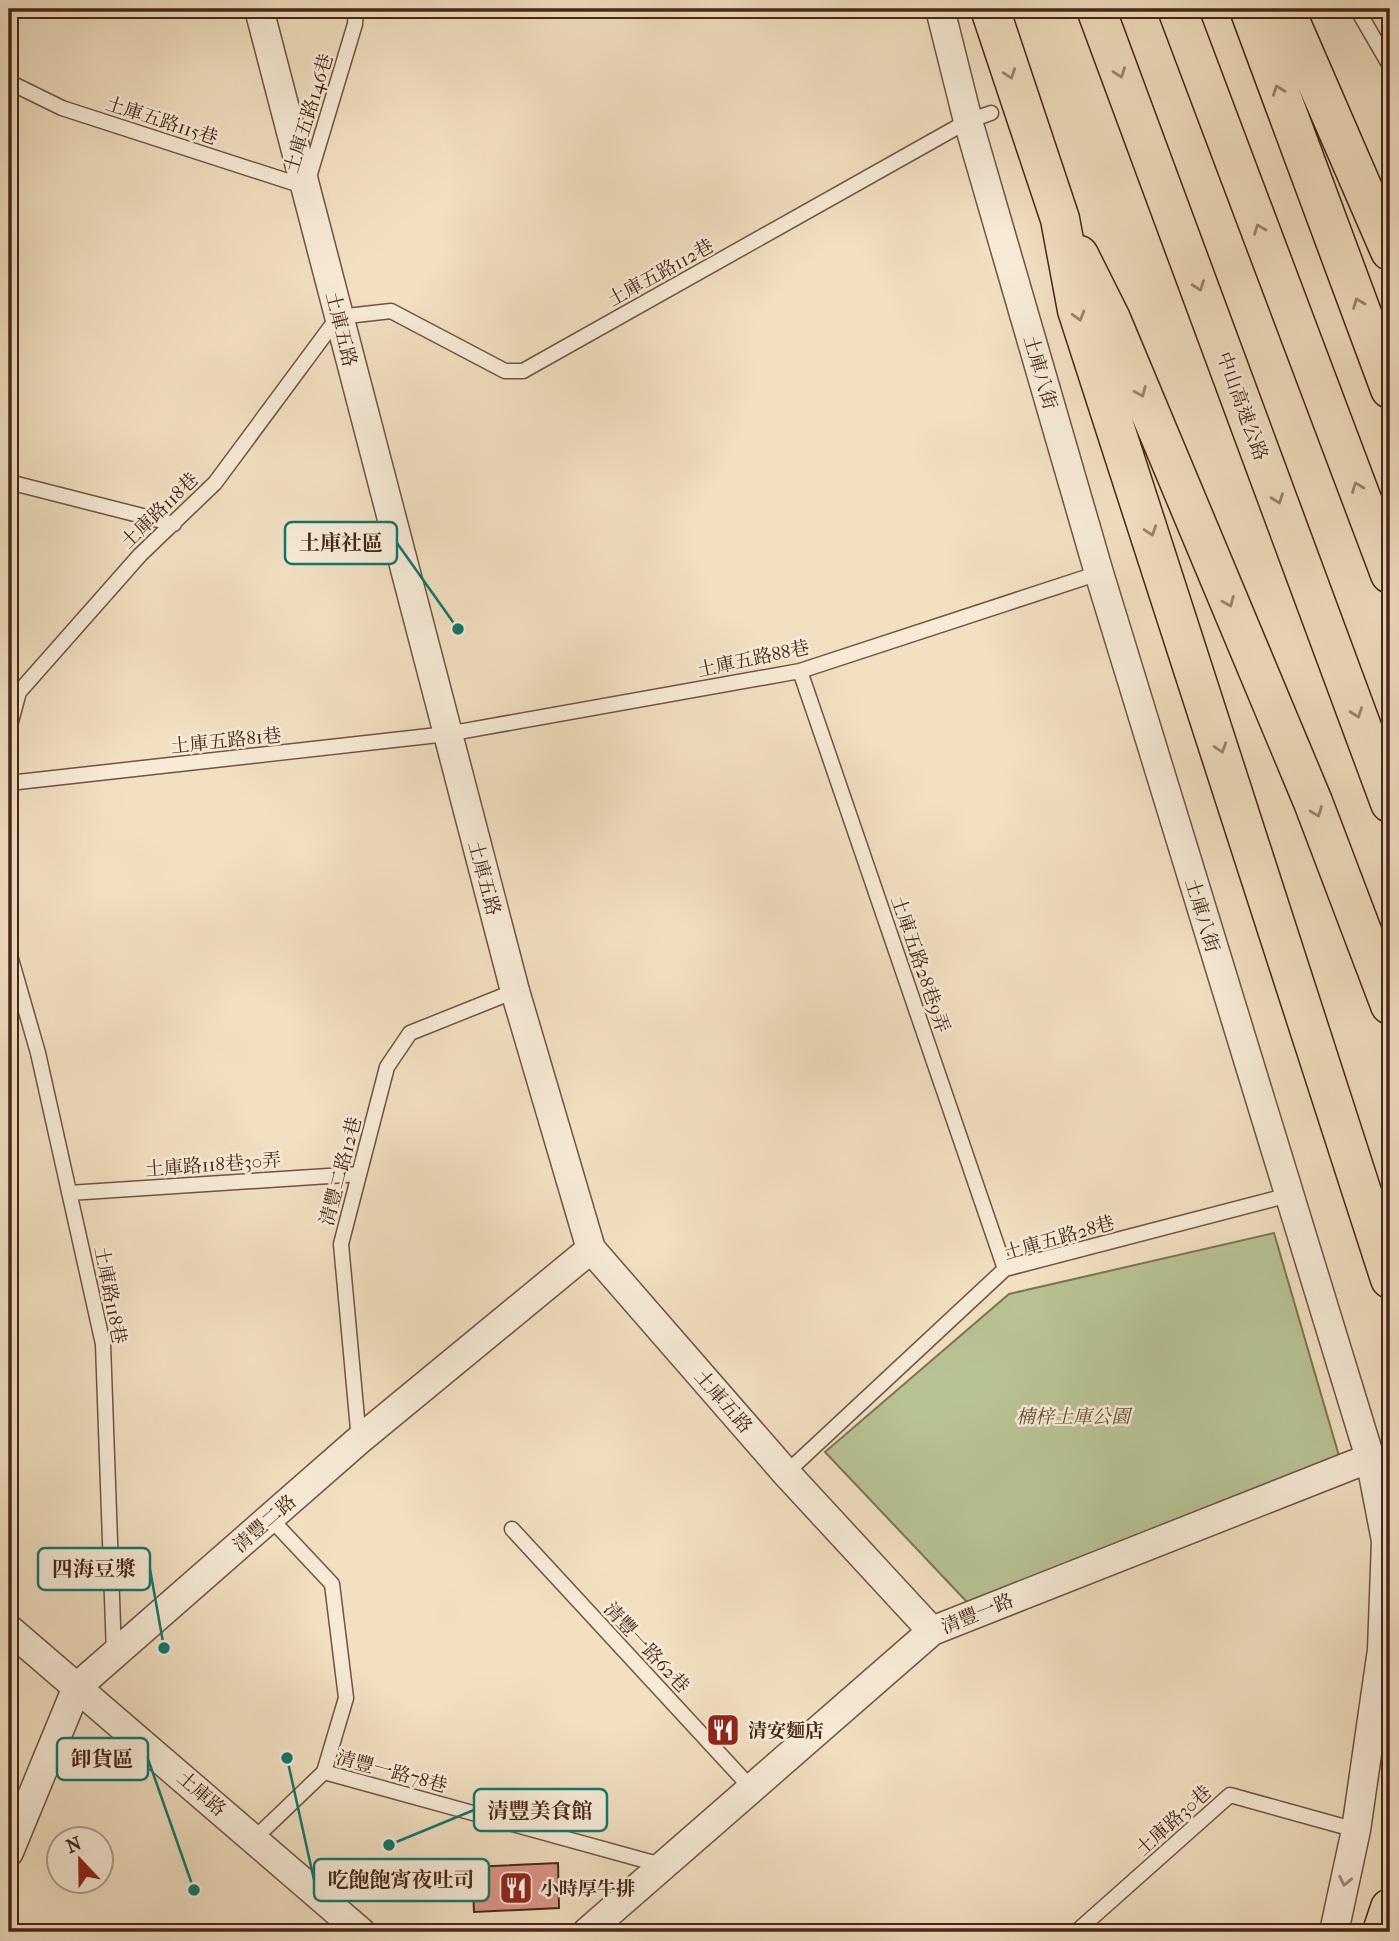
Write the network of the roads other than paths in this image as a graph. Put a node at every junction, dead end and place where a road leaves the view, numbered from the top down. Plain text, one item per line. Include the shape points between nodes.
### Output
1 (259, 9) edge
2 (356, 9) edge
3 (940, 9) edge
4 (990, 9) edge
5 (1096, 9) edge
6 (1177, 9) edge
7 (1249, 9) edge
8 (1285, 9) edge
9 (1357, 9) edge
10 (1390, 66) edge
11 (1311, 68) junction
12 (9, 82) edge
13 (980, 117) junction
14 (306, 187) junction
15 (1060, 219) junction
16 (1390, 225) edge
17 (1390, 251) edge
18 (338, 317) junction
19 (1390, 389) edge
20 (9, 482) edge
21 (174, 524) junction
22 (1099, 573) junction
23 (1390, 574) edge
24 (800, 671) junction
25 (14, 692) edge
26 (9, 729) edge
27 (447, 734) junction
28 (9, 783) edge
29 (1390, 803) edge
30 (9, 952) edge
31 (516, 991) junction
32 (1390, 1005) edge
33 (9, 1008) edge
34 (25, 1008) junction
35 (359, 1174) junction
36 (69, 1193) junction
37 (1289, 1195) junction
38 (591, 1249) junction
39 (1005, 1269) junction
40 (1390, 1279) edge
41 (359, 1440) junction
42 (1370, 1458) junction
43 (786, 1473) junction
44 (270, 1518) junction
45 (512, 1529) dead end
46 (9, 1629) edge
47 (932, 1631) junction
48 (114, 1655) junction
49 (77, 1686) junction
50 (324, 1772) junction
51 (753, 1790) junction
52 (1356, 1830) junction
53 (254, 1839) junction
54 (9, 1852) edge
55 (665, 1866) junction
56 (1390, 1908) edge
57 (361, 1932) edge
58 (587, 1932) edge
59 (1076, 1932) edge
60 (1334, 1932) edge
61 (1382, 1932) edge

1 - 14 street, 土庫五路
2 - 14 lane, 土庫五路146巷
3 - 13 street, 土庫八街
4 -> 15 main road
5 -> 29 main road, 中山高速公路
23 -> 6 main road
19 -> 7 main road
8 - 11 main road
9 - 10 lane
11 - 16 main road
11 - 17 main road
12 - 14 lane, 土庫五路115巷 via 62,108
13 - 18 lane, 土庫五路112巷 via 523,371 506,371 391,312
13 - 22 street, 土庫八街
14 - 18 street, 土庫五路
15 -> 32 main road via 1116,331 1313,802
15 -> 40 main road via 1077,310
18 - 21 lane, 土庫路118巷 via 215,483
18 - 27 street, 土庫五路
20 - 21 lane
21 - 25 lane, 土庫路118巷
22 - 24 lane, 土庫五路88巷
22 - 37 street, 土庫八街
24 - 27 lane, 土庫五路88巷
24 - 39 lane, 土庫五路28巷9弄
25 - 26 lane, 土庫路118巷
27 - 28 lane, 土庫五路81巷
27 - 31 street, 土庫五路
30 - 34 lane, 土庫路118巷
31 - 35 lane, 清豐二路12巷 via 410,1033 387,1067
31 - 38 street, 土庫五路
33 - 34 lane
34 - 36 lane, 土庫路118巷
35 - 36 lane, 土庫路118巷30弄
35 - 41 lane, 清豐二路12巷 via 341,1244
36 - 48 lane, 土庫路118巷 via 103,1343
37 - 39 lane, 土庫五路28巷
37 - 42 street, 土庫八街
38 - 41 street, 清豐二路
38 - 43 street, 土庫五路
39 - 43 lane, 土庫五路28巷
41 - 44 street, 清豐二路
42 - 47 street, 清豐一路
42 - 52 street, 土庫八街 via 1386,1541 1382,1650
43 - 47 street, 土庫五路
44 - 48 street, 清豐二路
44 - 50 lane via 332,1584 346,1698
45 - 51 lane, 清豐一路62巷
46 - 49 street, 土庫路
47 - 51 street, 清豐一路
48 - 49 street, 清豐二路
49 - 53 street, 土庫路
49 - 54 street, 清豐二路
50 - 53 lane, 清豐一路78巷
50 - 55 lane, 清豐一路78巷
51 - 55 street, 清豐一路
52 - 59 lane, 土庫路30巷 via 1230,1795
52 -> 60 street, 土庫八街
53 - 57 street, 土庫路
55 - 58 street, 清豐一路
56 - 61 main road

